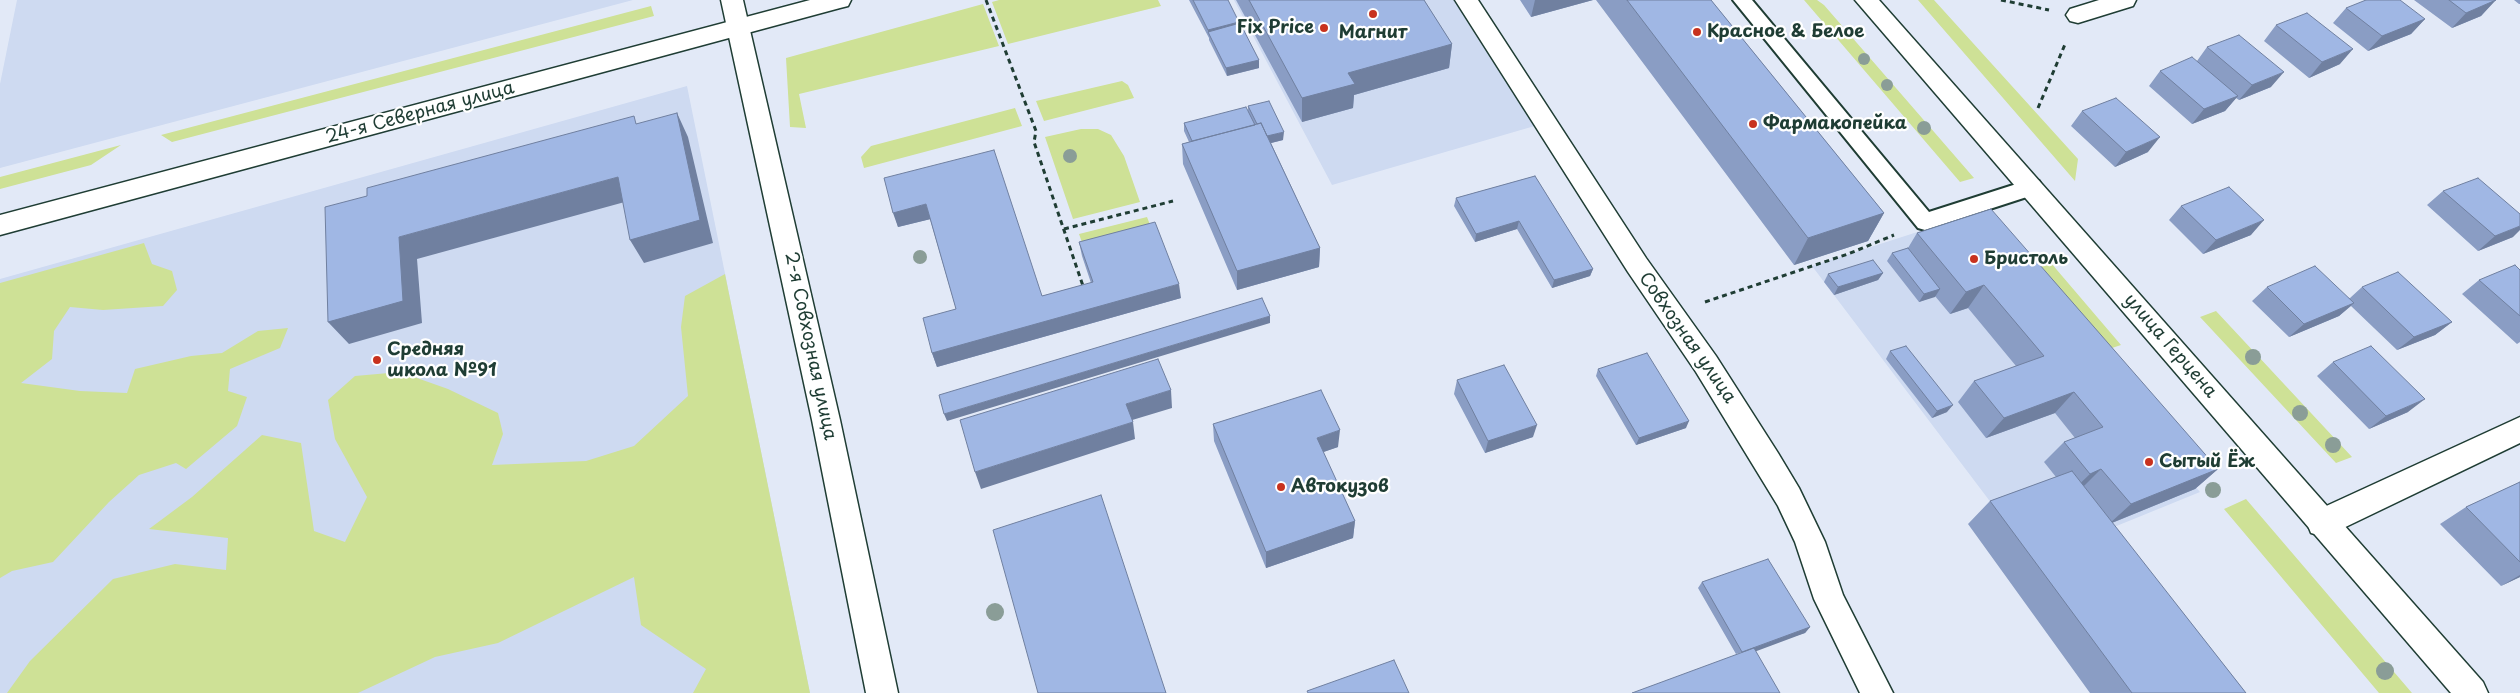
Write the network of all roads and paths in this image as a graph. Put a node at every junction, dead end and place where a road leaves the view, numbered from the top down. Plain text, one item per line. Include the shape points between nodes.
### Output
1 (732, 0) edge
2 (840, 0) edge
3 (986, 0) edge
4 (1466, 0) edge
5 (1742, 0) edge
6 (1866, 0) edge
7 (2001, 0) edge
8 (2125, 0) edge
9 (2078, 15) junction
10 (739, 27) junction
11 (2038, 108) dead end
12 (2032, 187) junction
13 (1173, 201) dead end
14 (1925, 222) junction
15 (0, 225) edge
16 (1064, 230) junction
17 (1084, 289) edge
18 (1669, 314) junction
19 (2520, 429) edge
20 (2322, 523) junction
21 (882, 693) edge
22 (1877, 693) edge
23 (2472, 693) edge

1 - 10 street, 2-я Совхозная улица
2 - 10 street, 24-я Северная улица
3 - 16 path via 1036,131 1034,142
4 - 18 street, Совхозная улица
5 - 14 lane
6 - 12 street, улица Герцена
7 - 9 path
8 - 9 street
9 - 11 path
10 - 15 street, 24-я Северная улица
10 - 21 street, 2-я Совхозная улица
12 - 14 lane
12 - 20 street, улица Герцена
13 - 16 path
14 - 18 path via 1848,254
16 - 17 path
18 - 22 street, Совхозная улица via 1721,386 1788,497 1810,542 1829,599
19 - 20 street
20 - 23 street, улица Герцена

